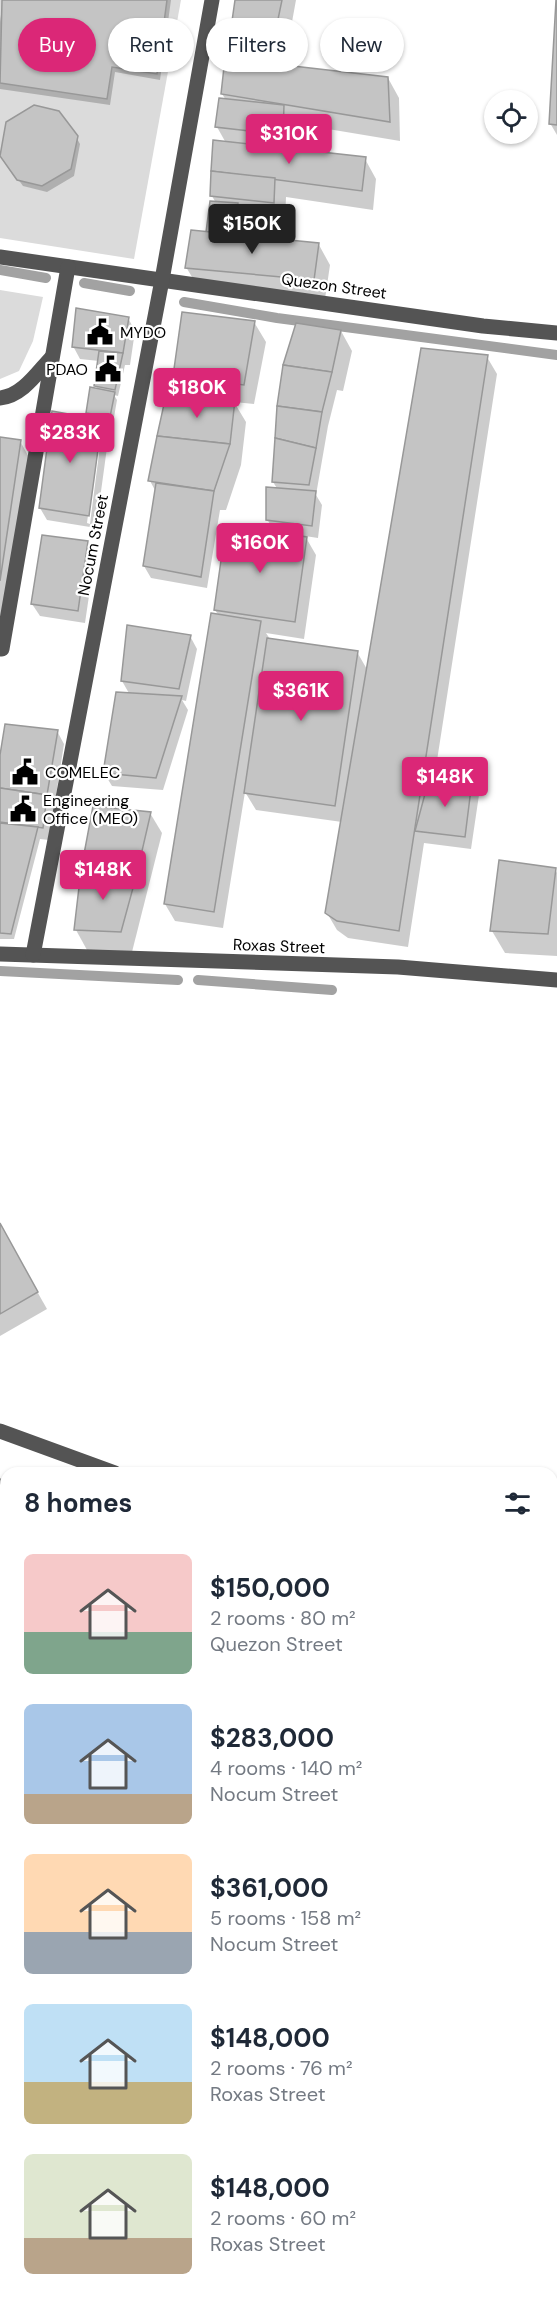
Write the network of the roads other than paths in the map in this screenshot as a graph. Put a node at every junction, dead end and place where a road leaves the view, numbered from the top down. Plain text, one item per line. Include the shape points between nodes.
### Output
1 (212, 0) edge
2 (0, 257) edge
3 (68, 267) junction
4 (162, 280) junction
5 (557, 333) edge
6 (51, 358) junction
7 (0, 398) edge
8 (0, 649) edge
9 (0, 954) edge
10 (33, 955) junction
11 (557, 980) edge
12 (0, 1431) edge
13 (99, 1467) edge

1 - 4 street, Nocum Street
2 - 3 street, Quezon Street
3 - 4 street, Quezon Street
3 - 6 street
4 - 5 street, Quezon Street
4 - 10 street, Nocum Street
6 - 7 street via 11,397
6 - 8 street
9 - 10 street, Roxas Street
10 - 11 street, Roxas Street via 398,967
12 - 13 street

